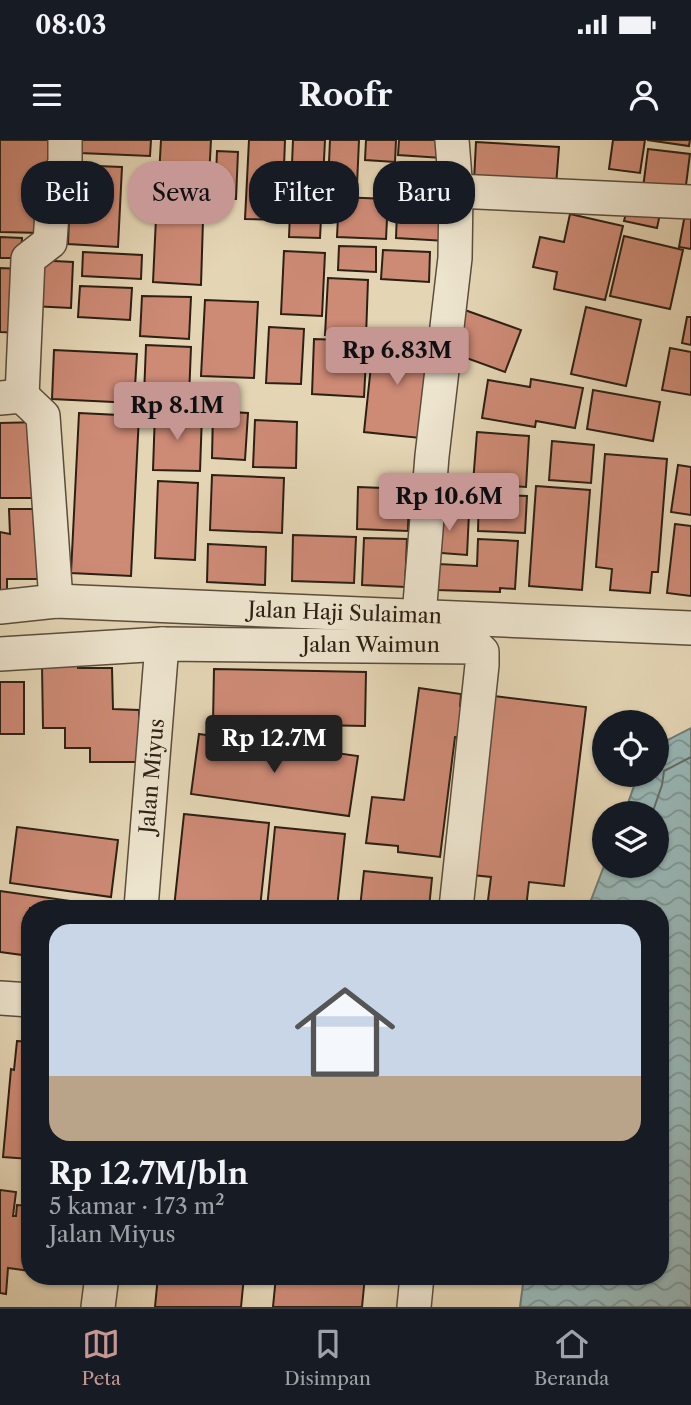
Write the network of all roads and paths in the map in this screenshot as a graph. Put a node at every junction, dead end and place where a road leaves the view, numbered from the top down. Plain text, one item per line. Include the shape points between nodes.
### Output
1 (65, 140) edge
2 (452, 140) edge
3 (454, 161) edge
4 (475, 192) edge
5 (691, 202) edge
6 (456, 224) edge
7 (11, 398) edge
8 (56, 601) junction
9 (0, 607) edge
10 (419, 616) junction
11 (691, 628) edge
12 (162, 644) junction
13 (0, 654) edge
14 (142, 900) edge
15 (457, 900) edge
16 (0, 998) edge
17 (21, 999) edge
18 (101, 1285) edge
19 (416, 1285) edge
20 (98, 1307) edge
21 (414, 1307) edge

1 - 7 street via 65,164 54,184 50,242 28,259
2 - 3 street
4 - 5 street
6 - 10 street
7 - 8 street via 43,416
8 - 9 street, Jalan Haji Sulaiman
8 - 10 street, Jalan Haji Sulaiman
10 - 11 street, Jalan Haji Sulaiman
12 - 13 street, Jalan Waimun
12 - 14 street, Jalan Miyus
12 - 15 street, Jalan Waimun via 469,646 480,650
16 - 17 street
18 - 20 street
19 - 21 street

